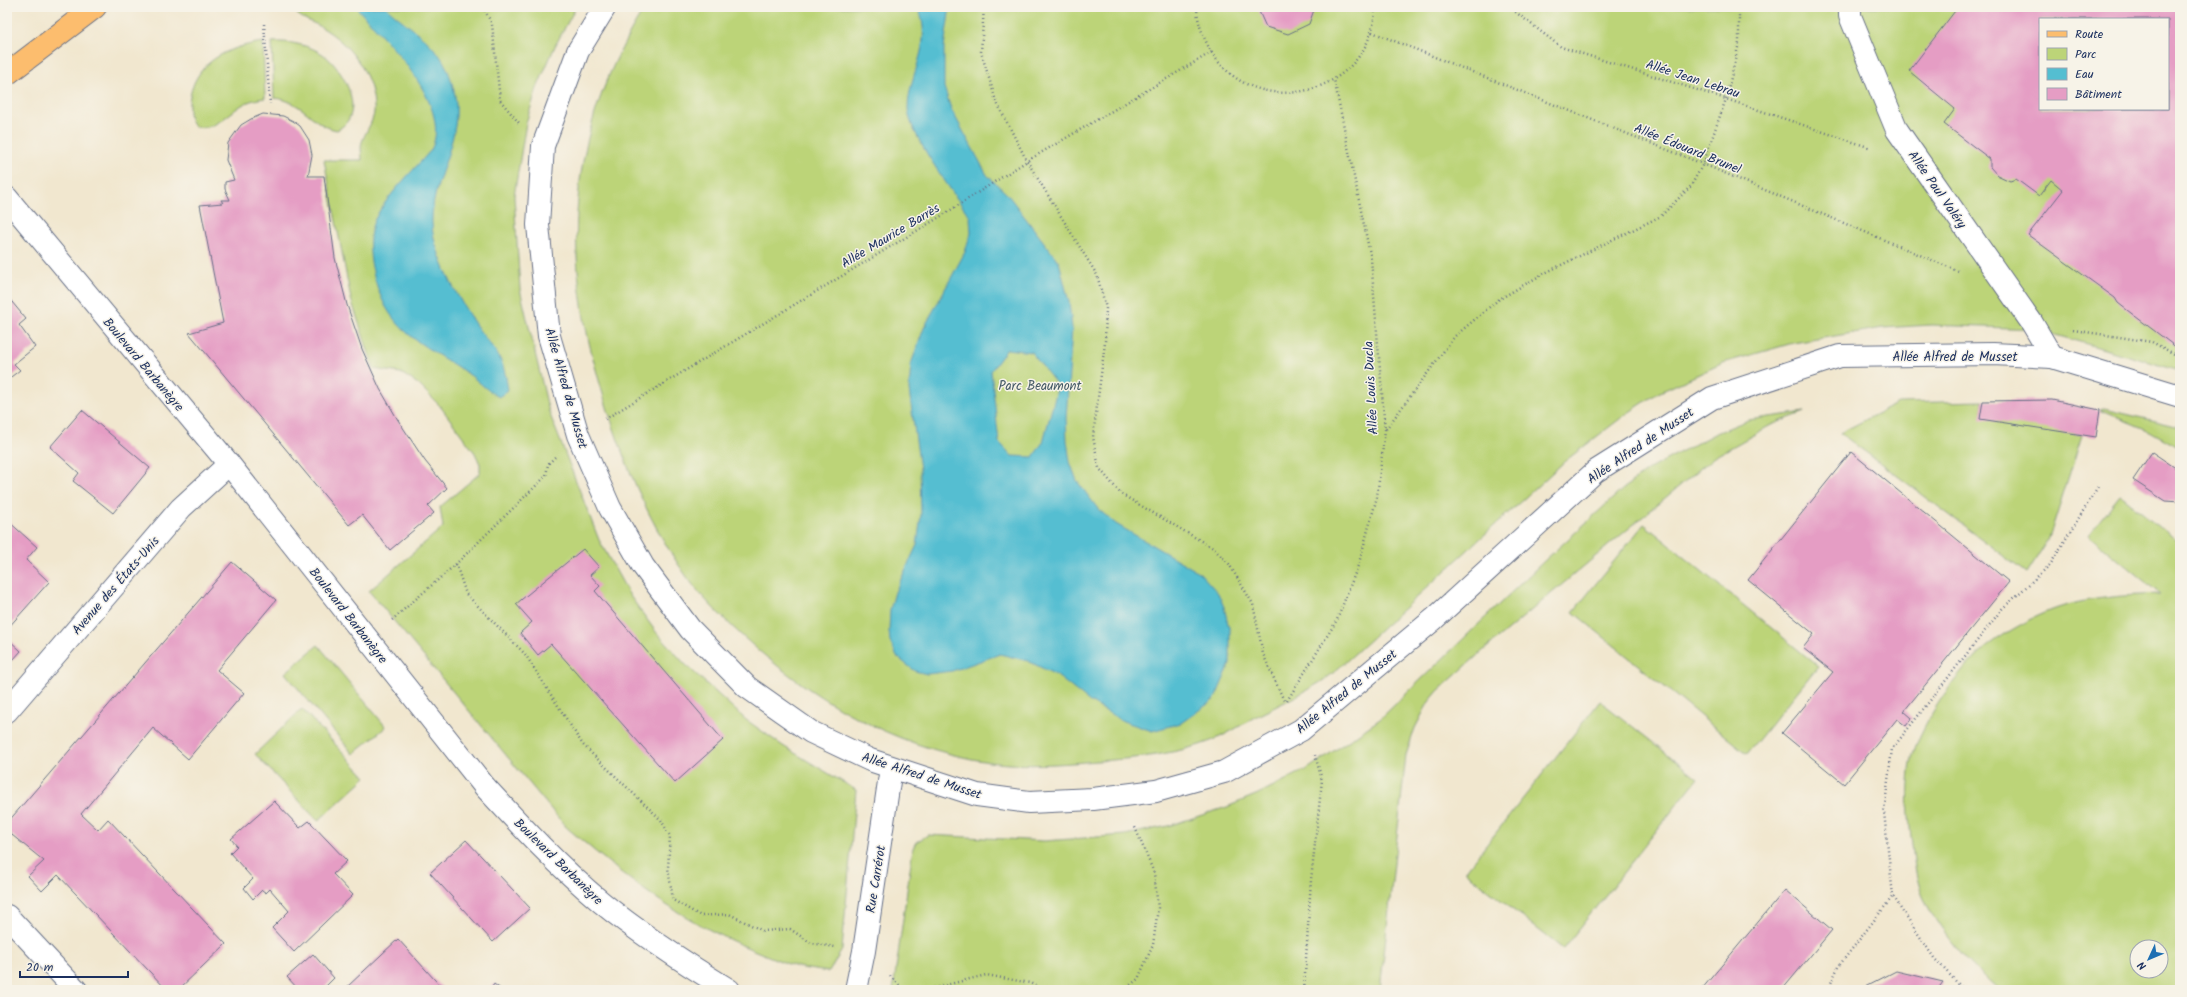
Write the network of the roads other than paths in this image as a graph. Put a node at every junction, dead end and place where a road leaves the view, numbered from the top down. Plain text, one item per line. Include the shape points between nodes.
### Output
1 (95, 7) edge
2 (605, 7) edge
3 (1850, 7) edge
4 (7, 74) edge
5 (7, 198) edge
6 (2052, 357) junction
7 (2180, 396) edge
8 (229, 464) junction
9 (7, 711) edge
10 (891, 768) junction
11 (7, 916) edge
12 (76, 990) edge
13 (729, 990) edge
14 (856, 990) edge

1 - 4 main road
2 - 10 street, Allée Alfred de Musset via 578,51 543,146 538,225 549,336 578,435 610,508 643,566 690,629 747,687 811,732
3 - 6 street, Allée Paul Valéry via 1850,16 1897,130 2032,323
5 - 8 street, Boulevard Barbanègre
6 - 7 street, Allée Alfred de Musset
6 - 10 street, Allée Alfred de Musset via 1993,354 1840,356 1712,398 1596,471 1434,619 1301,730 1224,772 1156,791 1028,802 977,795
8 - 9 street, Avenue des États-Unis via 181,508
8 - 13 street, Boulevard Barbanègre via 485,787 542,847 602,903
10 - 14 street, Rue Carrérot
11 - 12 street

